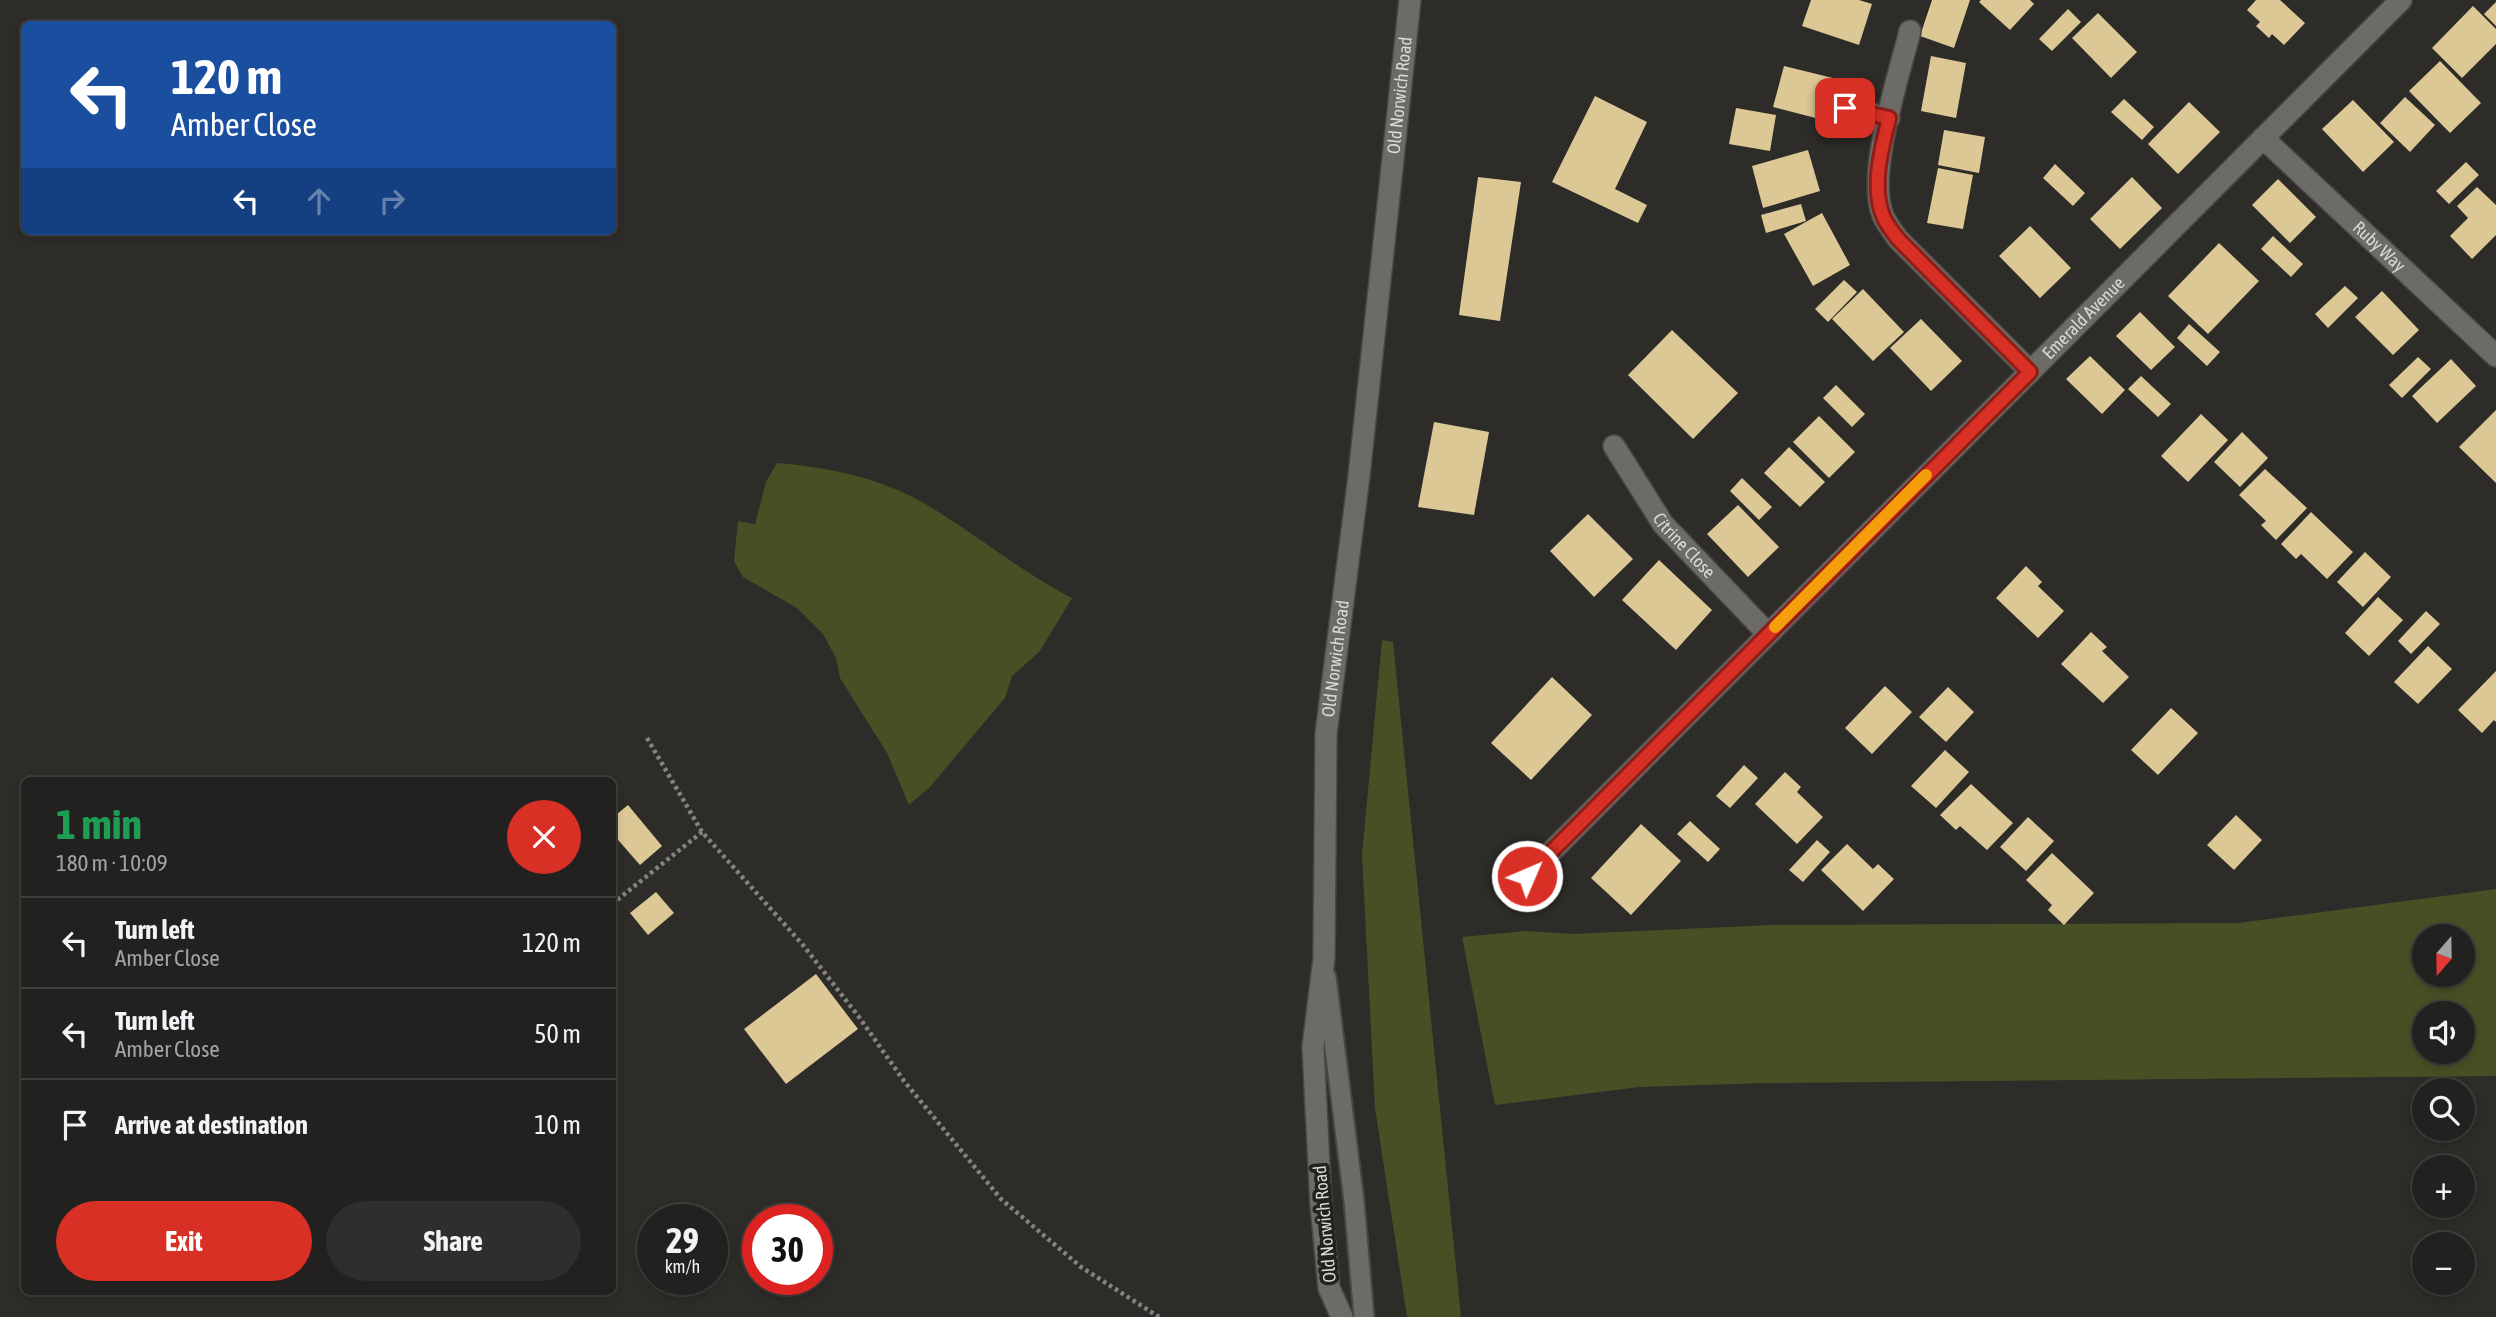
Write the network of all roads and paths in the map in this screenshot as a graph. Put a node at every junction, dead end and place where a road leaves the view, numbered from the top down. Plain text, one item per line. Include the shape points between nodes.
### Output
1 (1410, 0) edge
2 (2401, 0) edge
3 (1910, 31) dead end
4 (1845, 108) dead end
5 (1889, 118) junction
6 (2263, 138) junction
7 (2496, 356) edge
8 (2030, 372) junction
9 (1614, 446) dead end
10 (1768, 634) junction
11 (647, 738) dead end
12 (702, 832) junction
13 (1527, 876) dead end
14 (616, 901) edge
15 (1324, 958) junction
16 (1159, 1317) edge
17 (1342, 1317) edge
18 (1364, 1317) edge

1 - 15 street, Old Norwich Road via 1326,734
2 - 6 street, Emerald Avenue
3 - 5 street
4 - 5 street
5 - 8 street via 1880,155 1883,216 1898,239
6 - 7 street, Ruby Way
6 - 8 street, Emerald Avenue
8 - 10 street, Emerald Avenue
9 - 10 street, Citrine Close via 1663,524
10 - 13 street, Emerald Avenue
11 - 12 path
12 - 14 path
12 - 16 path via 803,945 904,1081 1001,1199 1081,1266
15 - 17 street, Old Norwich Road via 1313,1047 1315,1087 1329,1288
15 - 18 lane

